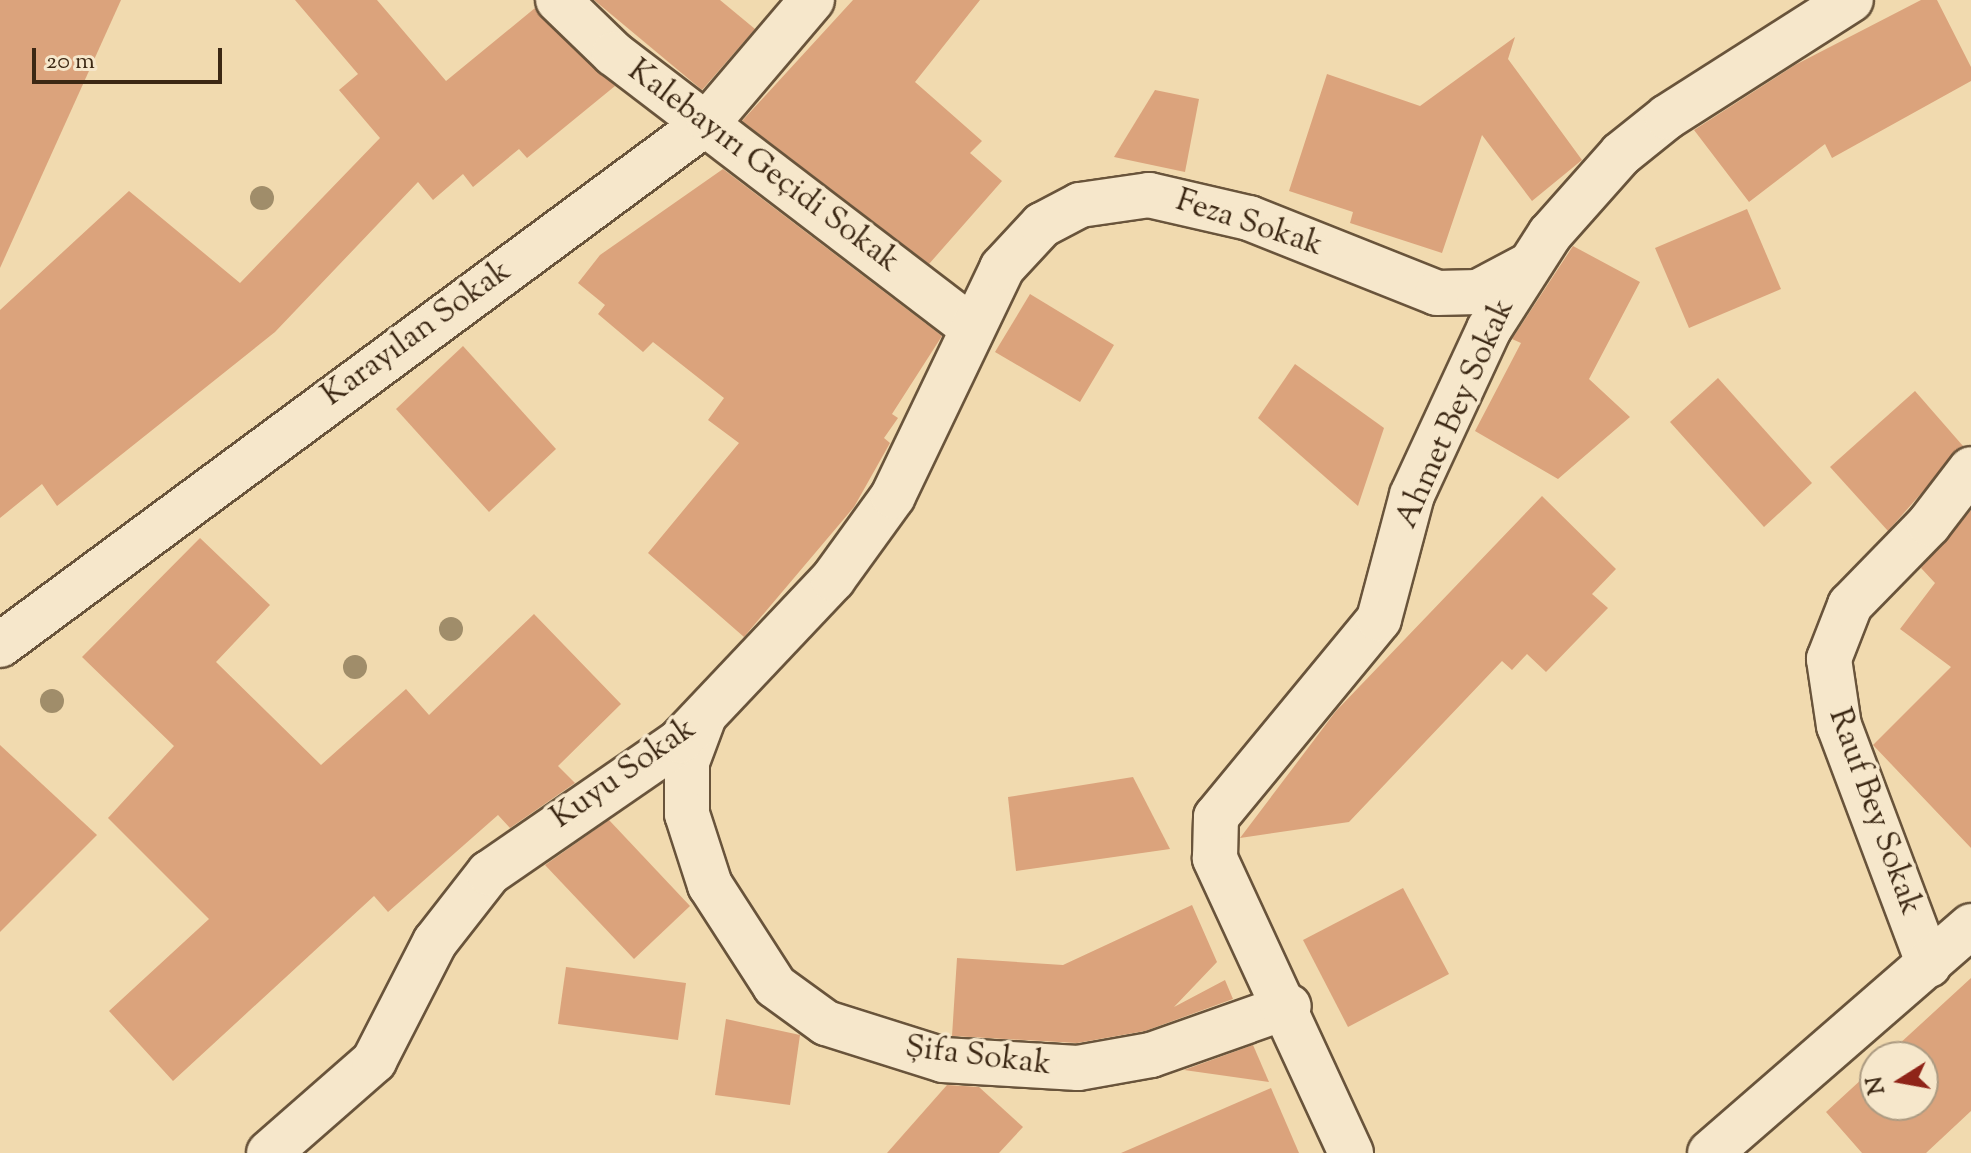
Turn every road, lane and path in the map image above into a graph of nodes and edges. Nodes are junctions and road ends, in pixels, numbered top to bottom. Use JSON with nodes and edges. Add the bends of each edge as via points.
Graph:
{"nodes":[{"id":1,"x":558,"y":0,"type":"edge"},
{"id":2,"x":812,"y":0,"type":"edge"},
{"id":3,"x":1851,"y":0,"type":"edge"},
{"id":4,"x":709,"y":121,"type":"junction"},
{"id":5,"x":1525,"y":267,"type":"junction"},
{"id":6,"x":972,"y":328,"type":"junction"},
{"id":7,"x":1971,"y":469,"type":"edge"},
{"id":8,"x":0,"y":645,"type":"edge"},
{"id":9,"x":703,"y":719,"type":"junction"},
{"id":10,"x":620,"y":782,"type":"junction"},
{"id":11,"x":687,"y":814,"type":"junction"},
{"id":12,"x":1971,"y":926,"type":"edge"},
{"id":13,"x":1929,"y":965,"type":"junction"},
{"id":14,"x":1289,"y":1006,"type":"junction"},
{"id":15,"x":269,"y":1153,"type":"edge"},
{"id":16,"x":1351,"y":1153,"type":"edge"},
{"id":17,"x":1710,"y":1153,"type":"edge"}],
"edges":[{"from":1,"to":4,"type":"street","name":"Kalebayırı Geçidi Sokak","via":[[614,54]]},
{"from":2,"to":4,"type":"street","name":"Karayılan Sokak"},
{"from":3,"to":5,"type":"street","name":"Ahmet Bey Sokak","via":[[1714,83],[1621,154]]},
{"from":4,"to":6,"type":"street","name":"Kalebayırı Geçidi Sokak"},
{"from":4,"to":8,"type":"street","name":"Karayılan Sokak"},
{"from":5,"to":6,"type":"street","name":"Feza Sokak","via":[[1478,292],[1437,293],[1210,205],[1127,196],[1080,205],[1032,233],[1011,255]]},
{"from":5,"to":14,"type":"street","name":"Ahmet Bey Sokak","via":[[1412,495],[1379,619],[1210,832],[1215,858]]},
{"from":6,"to":9,"type":"street","name":"Kuyu Sokak","via":[[893,496],[863,541]]},
{"from":7,"to":13,"type":"street","name":"Rauf Bey Sokak","via":[[1850,605],[1829,659],[1839,726]]},
{"from":9,"to":10,"type":"street","name":"Kuyu Sokak"},
{"from":9,"to":11,"type":"street","name":"Şifa Sokak","via":[[687,762]]},
{"from":10,"to":11,"type":"street","via":[[662,774],[681,789]]},
{"from":10,"to":15,"type":"street","name":"Kuyu Sokak","via":[[513,852],[467,896],[374,1061]]},
{"from":11,"to":14,"type":"street","name":"Şifa Sokak","via":[[710,885],[761,968],[799,1007],[866,1039],[943,1060],[1078,1068],[1151,1055]]},
{"from":12,"to":13,"type":"street"},
{"from":13,"to":17,"type":"street"},
{"from":14,"to":16,"type":"street","name":"Ahmet Bey Sokak"}]}
